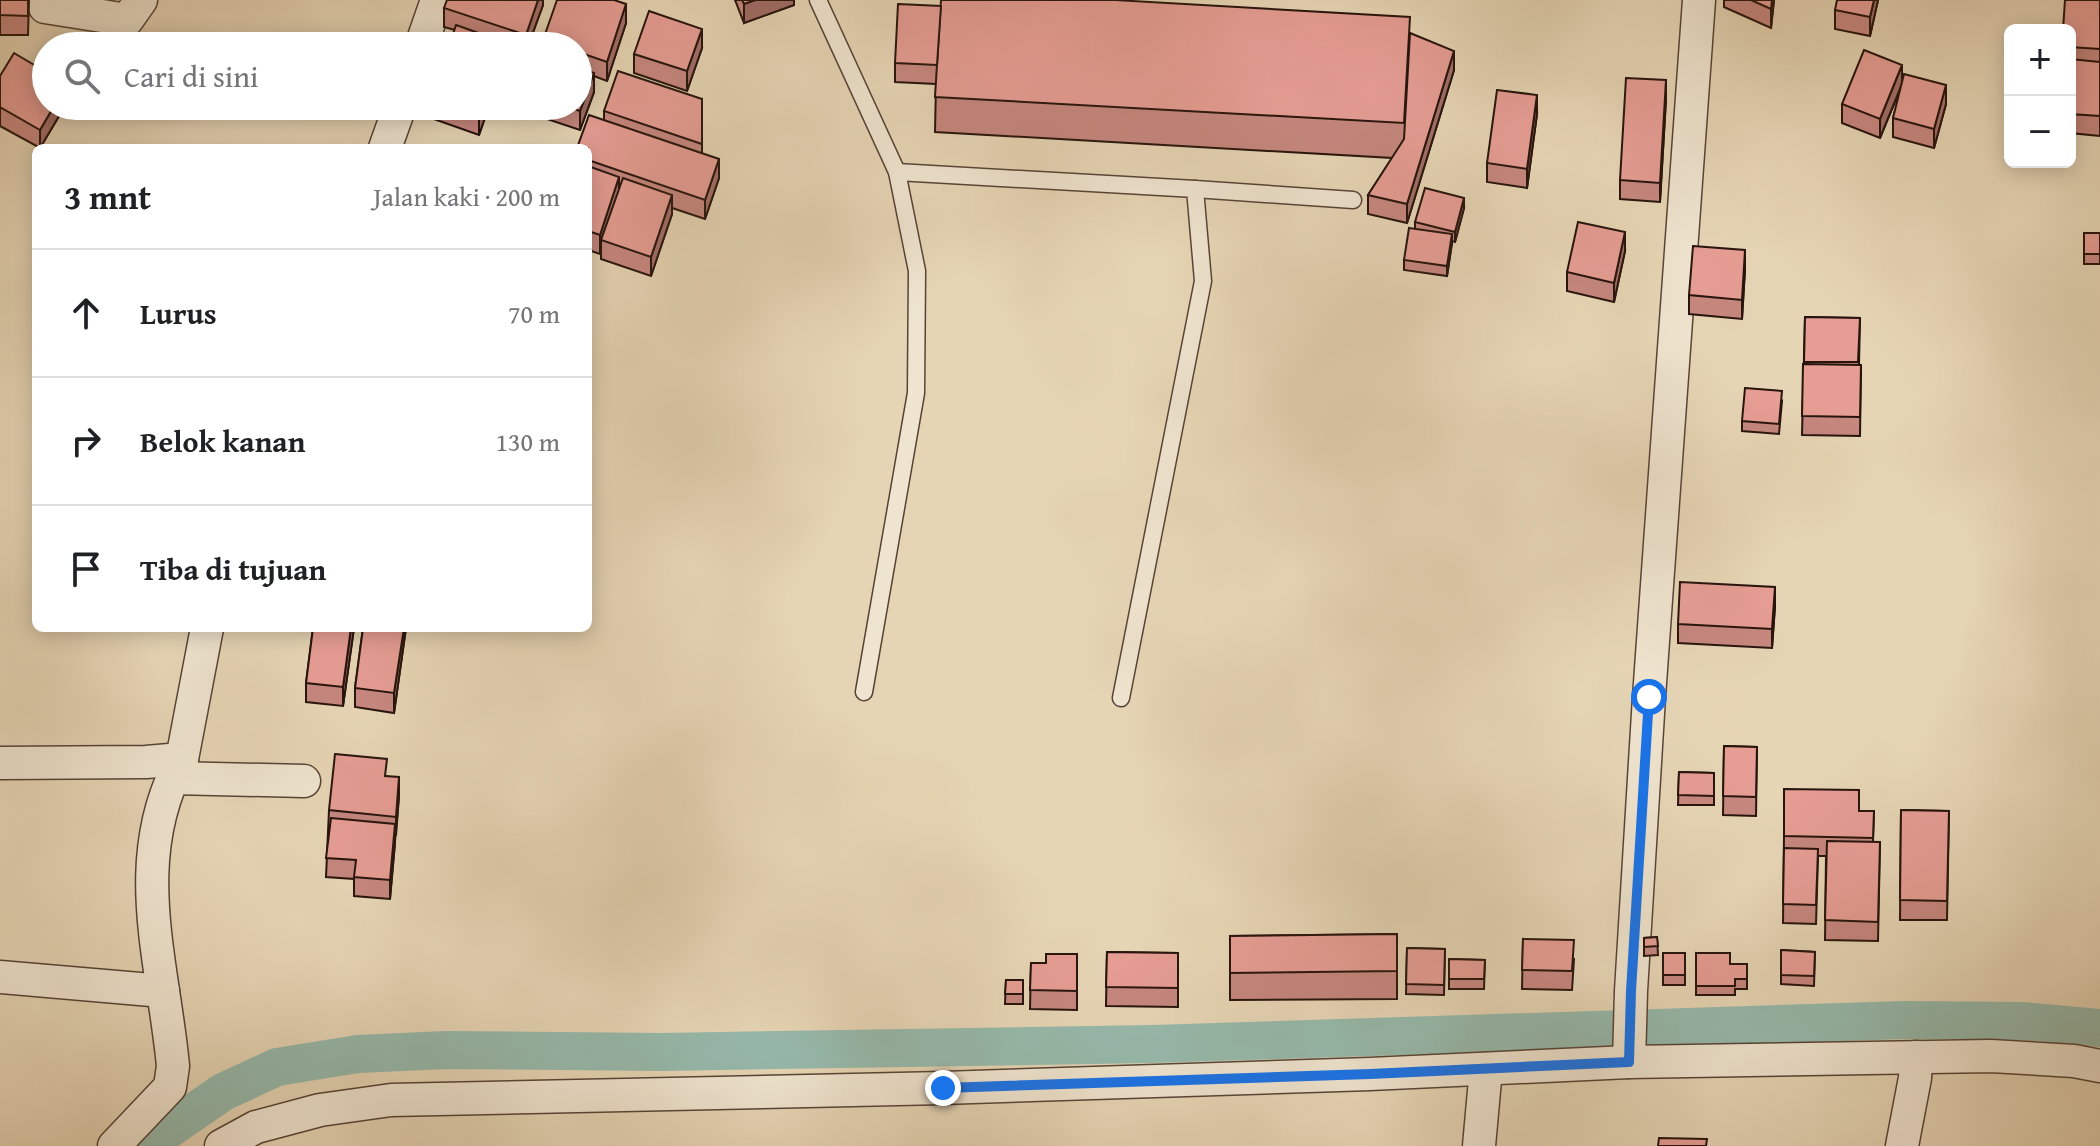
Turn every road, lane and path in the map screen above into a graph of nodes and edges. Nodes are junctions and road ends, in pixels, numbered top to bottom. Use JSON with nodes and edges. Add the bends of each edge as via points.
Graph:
{"nodes":[{"id":1,"x":45,"y":0,"type":"edge"},
{"id":2,"x":141,"y":0,"type":"edge"},
{"id":3,"x":437,"y":0,"type":"edge"},
{"id":4,"x":818,"y":0,"type":"edge"},
{"id":5,"x":1699,"y":0,"type":"edge"},
{"id":6,"x":426,"y":32,"type":"edge"},
{"id":7,"x":395,"y":120,"type":"edge"},
{"id":8,"x":386,"y":144,"type":"edge"},
{"id":9,"x":897,"y":172,"type":"junction"},
{"id":10,"x":1195,"y":189,"type":"junction"},
{"id":11,"x":1353,"y":200,"type":"dead end"},
{"id":12,"x":206,"y":632,"type":"edge"},
{"id":13,"x":864,"y":692,"type":"dead end"},
{"id":14,"x":1121,"y":698,"type":"dead end"},
{"id":15,"x":0,"y":763,"type":"edge"},
{"id":16,"x":177,"y":768,"type":"junction"},
{"id":17,"x":304,"y":781,"type":"dead end"},
{"id":18,"x":0,"y":977,"type":"edge"},
{"id":19,"x":163,"y":991,"type":"junction"},
{"id":20,"x":1629,"y":1053,"type":"junction"},
{"id":21,"x":1916,"y":1057,"type":"junction"},
{"id":22,"x":2100,"y":1066,"type":"edge"},
{"id":23,"x":1486,"y":1069,"type":"junction"},
{"id":24,"x":114,"y":1146,"type":"edge"},
{"id":25,"x":221,"y":1146,"type":"edge"},
{"id":26,"x":1479,"y":1146,"type":"edge"},
{"id":27,"x":1902,"y":1146,"type":"edge"}],
"edges":[{"from":1,"to":2,"type":"street","via":[[45,7],[127,20]]},
{"from":3,"to":6,"type":"street"},
{"from":4,"to":9,"type":"lane"},
{"from":5,"to":20,"type":"street"},
{"from":7,"to":8,"type":"street"},
{"from":9,"to":10,"type":"lane"},
{"from":9,"to":13,"type":"lane","via":[[917,271],[916,393]]},
{"from":10,"to":11,"type":"lane"},
{"from":10,"to":14,"type":"lane","via":[[1203,281]]},
{"from":12,"to":16,"type":"street"},
{"from":15,"to":16,"type":"street","via":[[146,762]]},
{"from":16,"to":17,"type":"street"},
{"from":16,"to":19,"type":"street","via":[[158,818],[151,862]]},
{"from":18,"to":19,"type":"street"},
{"from":19,"to":24,"type":"street","via":[[173,1066],[170,1087]]},
{"from":20,"to":21,"type":"street"},
{"from":20,"to":23,"type":"street"},
{"from":21,"to":22,"type":"street","via":[[1991,1056]]},
{"from":21,"to":27,"type":"street"},
{"from":23,"to":25,"type":"street","via":[[391,1100],[320,1110],[256,1127]]},
{"from":23,"to":26,"type":"street"}]}
